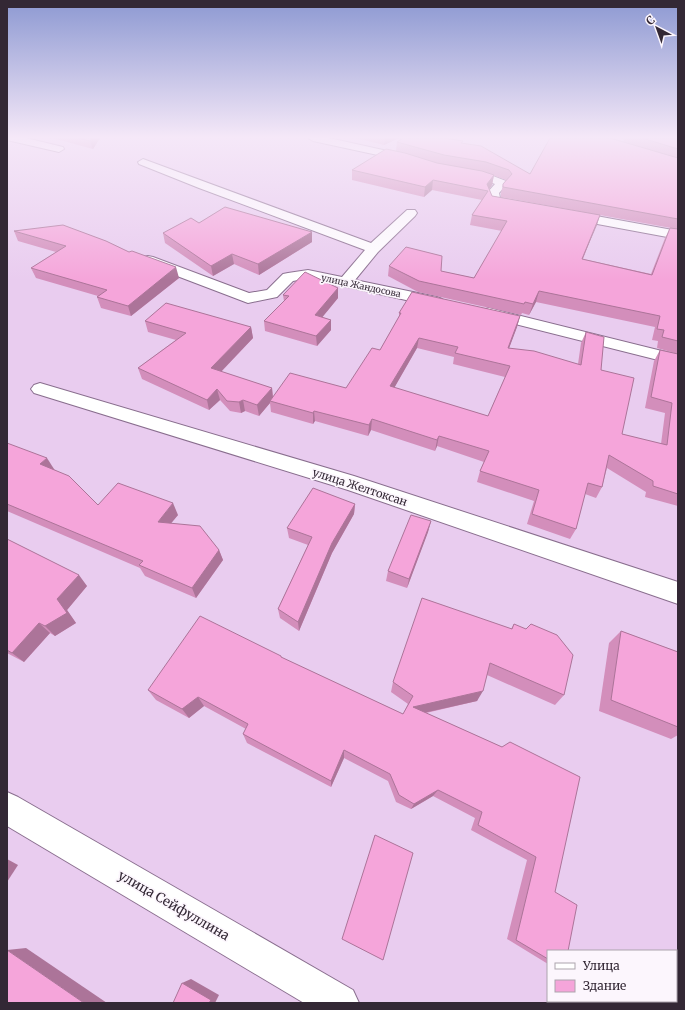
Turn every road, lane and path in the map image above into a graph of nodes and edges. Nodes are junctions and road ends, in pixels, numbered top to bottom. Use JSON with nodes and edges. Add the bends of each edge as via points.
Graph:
{"nodes":[{"id":1,"x":201,"y":185,"type":"edge"},
{"id":2,"x":500,"y":185,"type":"edge"},
{"id":3,"x":531,"y":208,"type":"edge"},
{"id":4,"x":411,"y":213,"type":"dead end"},
{"id":5,"x":555,"y":213,"type":"edge"},
{"id":6,"x":678,"y":235,"type":"edge"},
{"id":7,"x":373,"y":249,"type":"junction"},
{"id":8,"x":134,"y":255,"type":"edge"},
{"id":9,"x":345,"y":283,"type":"junction"},
{"id":10,"x":452,"y":306,"type":"edge"},
{"id":11,"x":475,"y":310,"type":"edge"},
{"id":12,"x":678,"y":360,"type":"edge"},
{"id":13,"x":40,"y":389,"type":"dead end"},
{"id":14,"x":678,"y":593,"type":"edge"},
{"id":15,"x":7,"y":808,"type":"edge"},
{"id":16,"x":340,"y":1003,"type":"edge"}],
"edges":[{"from":1,"to":7,"type":"street"},
{"from":2,"to":3,"type":"street","via":[[494,193],[494,201]]},
{"from":4,"to":7,"type":"street"},
{"from":5,"to":6,"type":"street"},
{"from":7,"to":9,"type":"street"},
{"from":8,"to":9,"type":"street","name":"улица Жандосова","via":[[248,298],[272,294],[288,277],[308,274]]},
{"from":9,"to":10,"type":"street","name":"улица Жандосова"},
{"from":11,"to":12,"type":"street"},
{"from":13,"to":14,"type":"street","name":"улица Желтоксан","via":[[354,484]]},
{"from":15,"to":16,"type":"street","name":"улица Сейфуллина"}]}
